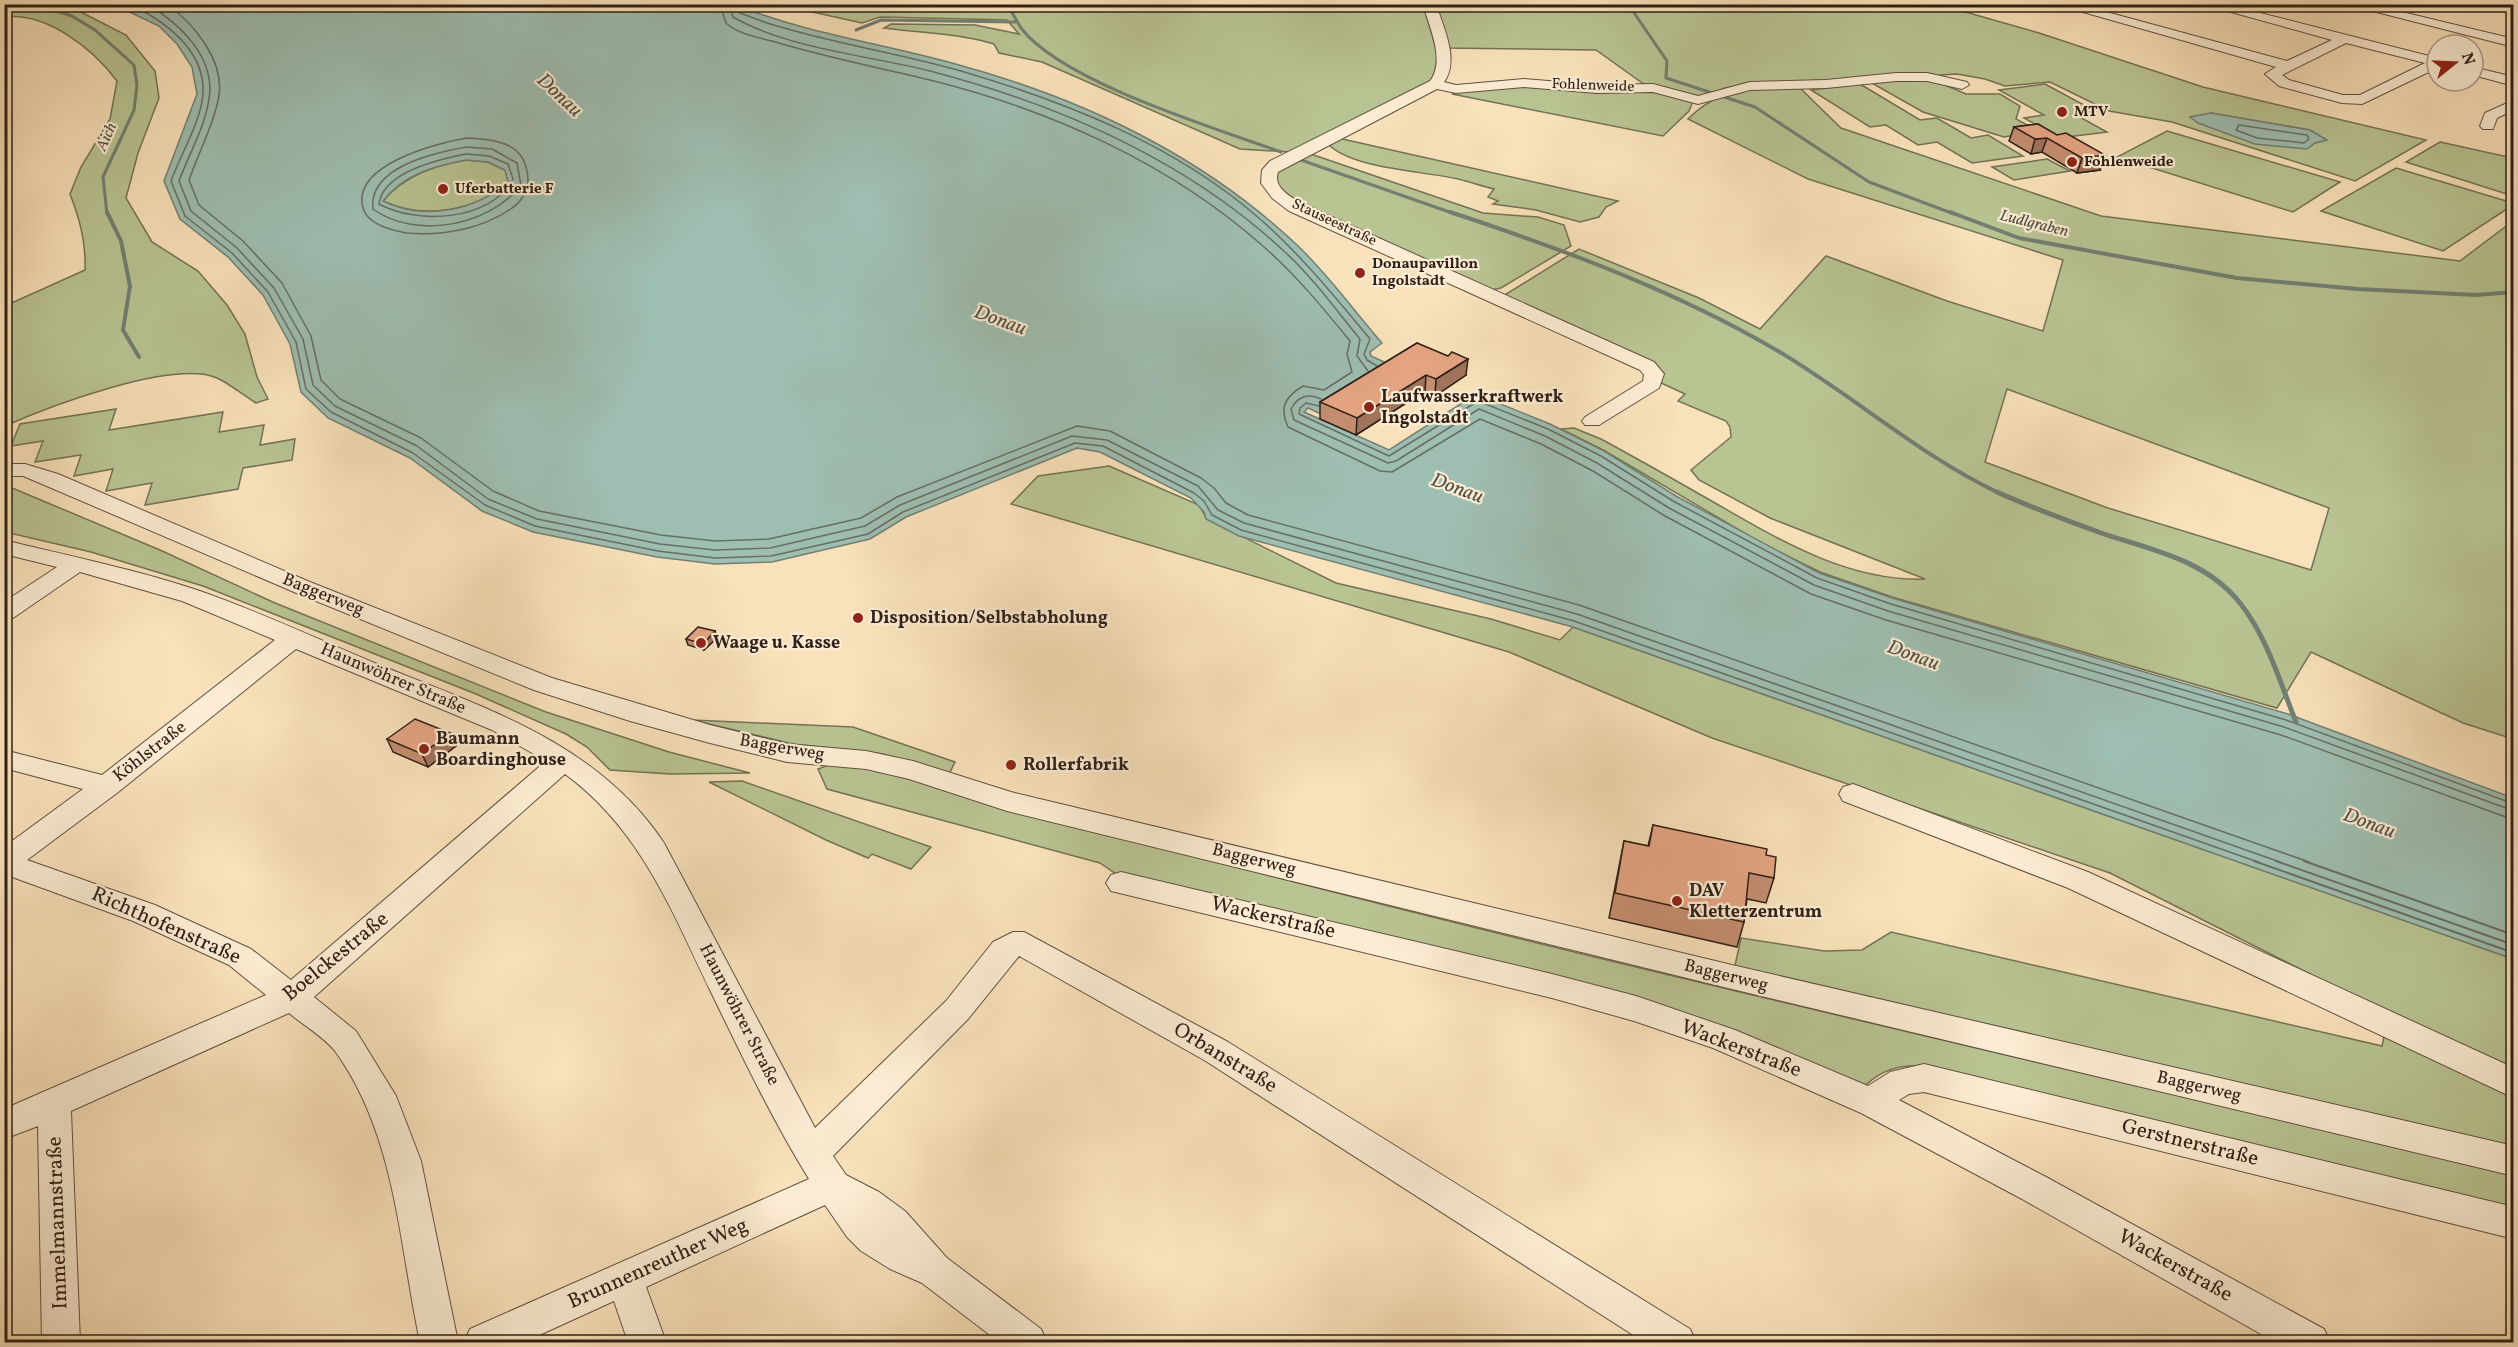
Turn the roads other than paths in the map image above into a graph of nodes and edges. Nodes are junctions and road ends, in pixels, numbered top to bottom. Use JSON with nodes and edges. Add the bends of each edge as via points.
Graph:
{"nodes":[{"id":1,"x":1429,"y":4,"type":"edge"},
{"id":2,"x":2061,"y":4,"type":"edge"},
{"id":3,"x":2208,"y":4,"type":"edge"},
{"id":4,"x":2351,"y":4,"type":"edge"},
{"id":5,"x":2344,"y":39,"type":"junction"},
{"id":6,"x":2514,"y":43,"type":"edge"},
{"id":7,"x":2425,"y":60,"type":"edge"},
{"id":8,"x":2289,"y":66,"type":"junction"},
{"id":9,"x":2425,"y":69,"type":"edge"},
{"id":10,"x":2485,"y":74,"type":"edge"},
{"id":11,"x":2514,"y":82,"type":"edge"},
{"id":12,"x":1435,"y":84,"type":"junction"},
{"id":13,"x":1962,"y":85,"type":"dead end"},
{"id":14,"x":2514,"y":104,"type":"edge"},
{"id":15,"x":2488,"y":126,"type":"dead end"},
{"id":16,"x":1592,"y":421,"type":"dead end"},
{"id":17,"x":4,"y":458,"type":"edge"},
{"id":18,"x":15,"y":470,"type":"edge"},
{"id":19,"x":4,"y":547,"type":"edge"},
{"id":20,"x":77,"y":564,"type":"junction"},
{"id":21,"x":4,"y":613,"type":"edge"},
{"id":22,"x":294,"y":638,"type":"junction"},
{"id":23,"x":4,"y":759,"type":"edge"},
{"id":24,"x":564,"y":760,"type":"junction"},
{"id":25,"x":107,"y":786,"type":"junction"},
{"id":26,"x":1853,"y":794,"type":"dead end"},
{"id":27,"x":4,"y":863,"type":"edge"},
{"id":28,"x":1120,"y":883,"type":"dead end"},
{"id":29,"x":292,"y":998,"type":"junction"},
{"id":30,"x":2514,"y":1084,"type":"edge"},
{"id":31,"x":1873,"y":1103,"type":"junction"},
{"id":32,"x":54,"y":1104,"type":"junction"},
{"id":33,"x":4,"y":1125,"type":"edge"},
{"id":34,"x":812,"y":1154,"type":"junction"},
{"id":35,"x":2514,"y":1161,"type":"edge"},
{"id":36,"x":833,"y":1185,"type":"junction"},
{"id":37,"x":2514,"y":1223,"type":"edge"},
{"id":38,"x":625,"y":1279,"type":"junction"},
{"id":39,"x":61,"y":1342,"type":"edge"},
{"id":40,"x":440,"y":1342,"type":"edge"},
{"id":41,"x":483,"y":1342,"type":"edge"},
{"id":42,"x":647,"y":1342,"type":"edge"},
{"id":43,"x":1028,"y":1342,"type":"edge"},
{"id":44,"x":1677,"y":1342,"type":"edge"},
{"id":45,"x":2311,"y":1342,"type":"edge"}],
"edges":[{"from":1,"to":12,"type":"street","via":[[1444,62],[1443,77]]},
{"from":2,"to":8,"type":"street"},
{"from":3,"to":5,"type":"street"},
{"from":4,"to":6,"type":"street"},
{"from":5,"to":7,"type":"street"},
{"from":5,"to":8,"type":"street"},
{"from":8,"to":9,"type":"street","via":[[2272,74],[2275,79],[2342,99],[2362,100]]},
{"from":10,"to":11,"type":"street"},
{"from":12,"to":13,"type":"street","name":"Fohlenweide","via":[[1456,89],[1524,83],[1597,89],[1634,87],[1668,90],[1698,100],[1756,86],[1921,76]]},
{"from":12,"to":16,"type":"street","name":"Stauseestraße","via":[[1271,167],[1269,180],[1274,193],[1295,207],[1647,366],[1654,374],[1652,384]]},
{"from":14,"to":15,"type":"street","via":[[2490,116]]},
{"from":17,"to":18,"type":"street","name":"Baggerweg"},
{"from":18,"to":35,"type":"street","name":"Baggerweg","via":[[187,536],[543,684],[639,715],[787,753],[866,760],[913,770],[1007,801]]},
{"from":19,"to":20,"type":"street","name":"Haunwöhrer Straße"},
{"from":20,"to":21,"type":"street"},
{"from":20,"to":22,"type":"street","name":"Haunwöhrer Straße","via":[[190,596]]},
{"from":22,"to":24,"type":"street","name":"Haunwöhrer Straße","via":[[501,724]]},
{"from":22,"to":25,"type":"street","name":"Köhlstraße"},
{"from":23,"to":25,"type":"street"},
{"from":24,"to":29,"type":"street","name":"Boelckestraße"},
{"from":24,"to":34,"type":"street","name":"Haunwöhrer Straße","via":[[613,798],[651,847]]},
{"from":25,"to":27,"type":"street","name":"Köhlstraße"},
{"from":26,"to":30,"type":"street","via":[[2079,880]]},
{"from":27,"to":29,"type":"street","name":"Richthofenstraße","via":[[144,913],[240,957]]},
{"from":28,"to":31,"type":"street","name":"Wackerstraße","via":[[1351,936],[1636,1009],[1724,1039]]},
{"from":29,"to":32,"type":"street","name":"Boelckestraße"},
{"from":29,"to":40,"type":"street","name":"Richthofenstraße","via":[[345,1040],[379,1096],[404,1161]]},
{"from":31,"to":37,"type":"street","name":"Gerstnerstraße","via":[[1890,1086],[1906,1079],[1924,1078]]},
{"from":31,"to":45,"type":"street","name":"Wackerstraße"},
{"from":32,"to":33,"type":"street","name":"Boelckestraße"},
{"from":32,"to":39,"type":"street","name":"Immelmannstraße"},
{"from":34,"to":36,"type":"street","name":"Haunwöhrer Straße"},
{"from":34,"to":44,"type":"street","name":"Orbanstraße","via":[[957,1010],[1004,950],[1012,944],[1024,944],[1216,1051]]},
{"from":36,"to":38,"type":"street","name":"Brunnenreuther Weg"},
{"from":36,"to":43,"type":"street","name":"Haunwöhrer Straße","via":[[850,1213],[873,1239],[901,1257],[934,1270]]},
{"from":38,"to":41,"type":"street","name":"Brunnenreuther Weg"},
{"from":38,"to":42,"type":"street"}]}
